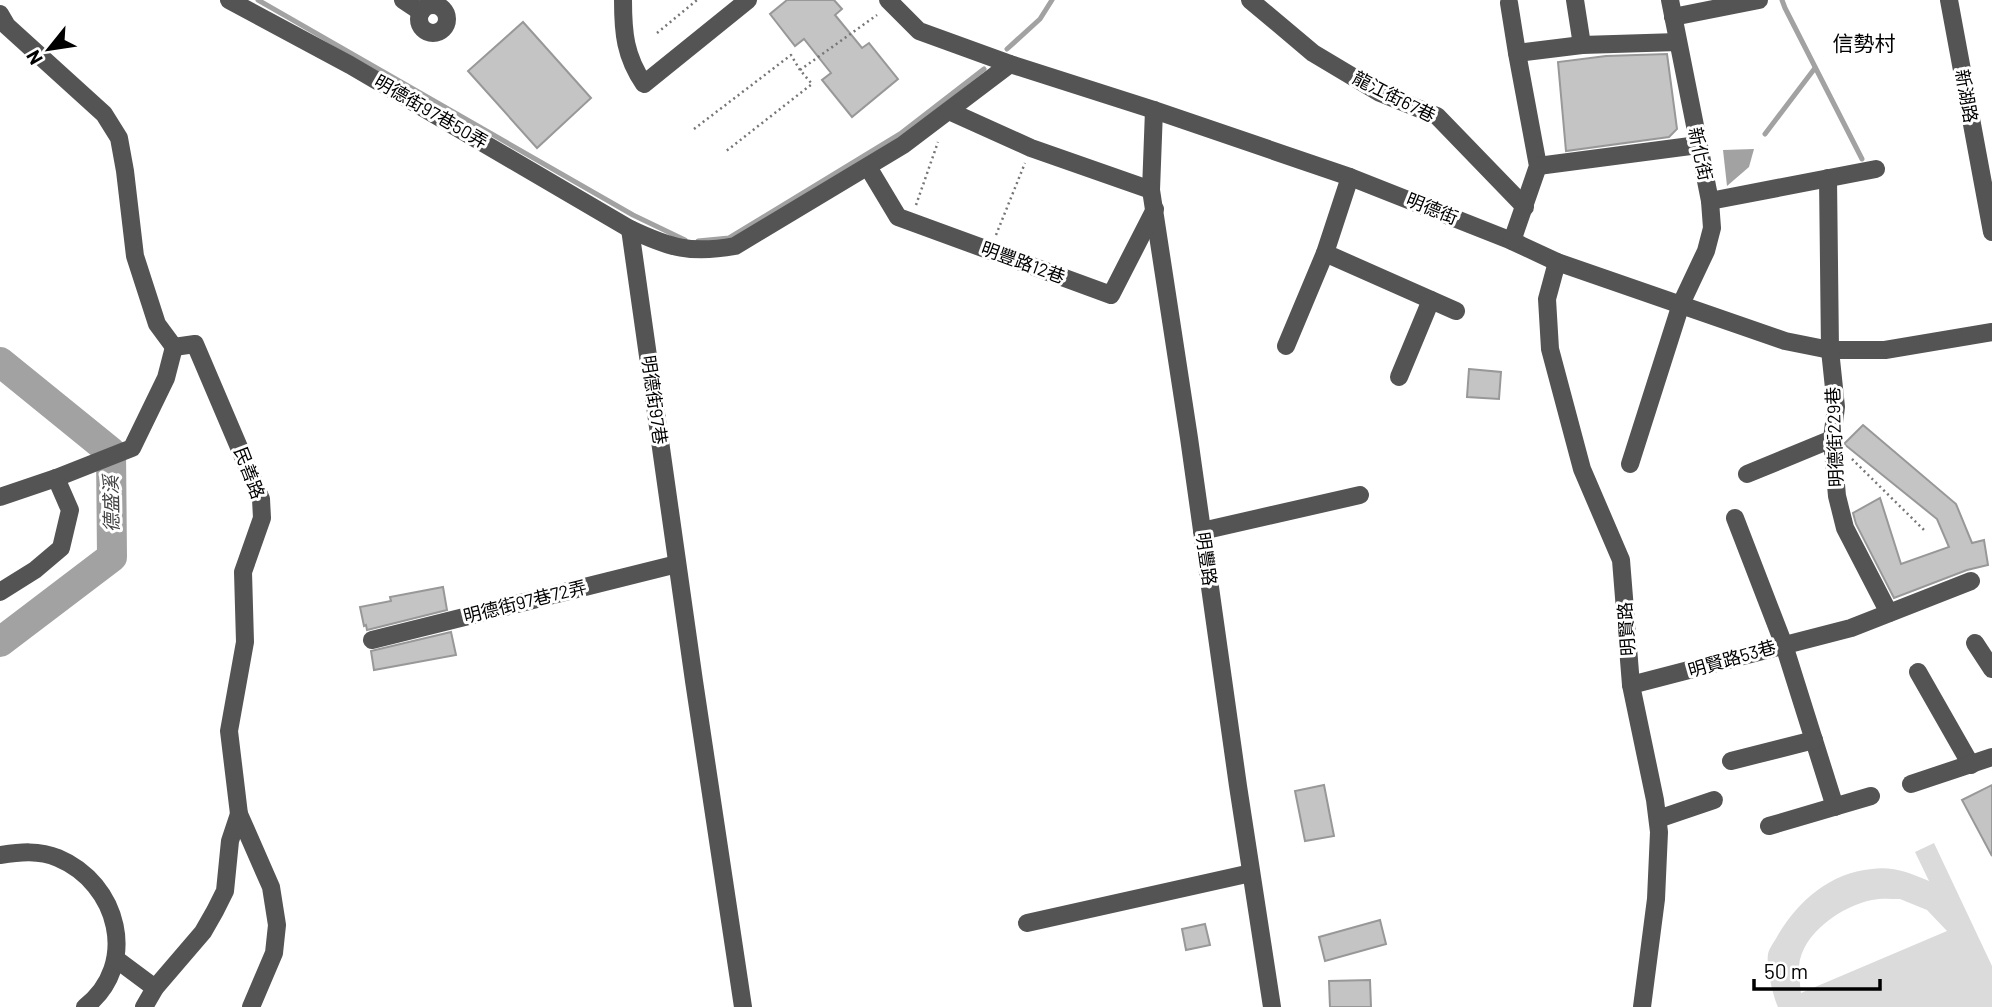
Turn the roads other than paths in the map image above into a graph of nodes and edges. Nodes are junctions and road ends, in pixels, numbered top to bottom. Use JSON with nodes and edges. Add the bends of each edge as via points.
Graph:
{"nodes":[{"id":1,"x":229,"y":0,"type":"edge"},
{"id":2,"x":403,"y":0,"type":"edge"},
{"id":3,"x":623,"y":0,"type":"edge"},
{"id":4,"x":748,"y":0,"type":"edge"},
{"id":5,"x":1250,"y":0,"type":"edge"},
{"id":6,"x":1575,"y":0,"type":"edge"},
{"id":7,"x":1759,"y":0,"type":"edge"},
{"id":8,"x":1949,"y":0,"type":"edge"},
{"id":9,"x":890,"y":2,"type":"edge"},
{"id":10,"x":1509,"y":3,"type":"dead end"},
{"id":11,"x":423,"y":7,"type":"edge"},
{"id":12,"x":1671,"y":8,"type":"edge"},
{"id":13,"x":0,"y":14,"type":"edge"},
{"id":14,"x":1678,"y":42,"type":"junction"},
{"id":15,"x":1582,"y":45,"type":"junction"},
{"id":16,"x":1517,"y":53,"type":"junction"},
{"id":17,"x":1010,"y":64,"type":"junction"},
{"id":18,"x":1154,"y":110,"type":"junction"},
{"id":19,"x":949,"y":111,"type":"junction"},
{"id":20,"x":1698,"y":145,"type":"junction"},
{"id":21,"x":1538,"y":166,"type":"junction"},
{"id":22,"x":868,"y":167,"type":"junction"},
{"id":23,"x":1876,"y":169,"type":"dead end"},
{"id":24,"x":1350,"y":177,"type":"junction"},
{"id":25,"x":1828,"y":178,"type":"junction"},
{"id":26,"x":1152,"y":190,"type":"junction"},
{"id":27,"x":1710,"y":201,"type":"junction"},
{"id":28,"x":1525,"y":207,"type":"junction"},
{"id":29,"x":1155,"y":209,"type":"junction"},
{"id":30,"x":630,"y":229,"type":"junction"},
{"id":31,"x":1992,"y":232,"type":"edge"},
{"id":32,"x":1512,"y":241,"type":"junction"},
{"id":33,"x":1325,"y":253,"type":"junction"},
{"id":34,"x":1557,"y":262,"type":"junction"},
{"id":35,"x":1432,"y":300,"type":"junction"},
{"id":36,"x":1681,"y":304,"type":"junction"},
{"id":37,"x":1456,"y":311,"type":"dead end"},
{"id":38,"x":1992,"y":332,"type":"edge"},
{"id":39,"x":1286,"y":346,"type":"dead end"},
{"id":40,"x":174,"y":347,"type":"junction"},
{"id":41,"x":1830,"y":350,"type":"junction"},
{"id":42,"x":1399,"y":377,"type":"dead end"},
{"id":43,"x":1832,"y":439,"type":"junction"},
{"id":44,"x":1630,"y":464,"type":"dead end"},
{"id":45,"x":1747,"y":474,"type":"dead end"},
{"id":46,"x":56,"y":478,"type":"junction"},
{"id":47,"x":1360,"y":495,"type":"dead end"},
{"id":48,"x":0,"y":497,"type":"edge"},
{"id":49,"x":1735,"y":518,"type":"dead end"},
{"id":50,"x":1202,"y":531,"type":"junction"},
{"id":51,"x":677,"y":564,"type":"junction"},
{"id":52,"x":1971,"y":581,"type":"dead end"},
{"id":53,"x":0,"y":592,"type":"edge"},
{"id":54,"x":1889,"y":613,"type":"junction"},
{"id":55,"x":372,"y":640,"type":"dead end"},
{"id":56,"x":1975,"y":643,"type":"dead end"},
{"id":57,"x":1784,"y":645,"type":"junction"},
{"id":58,"x":1992,"y":669,"type":"edge"},
{"id":59,"x":1918,"y":672,"type":"dead end"},
{"id":60,"x":1631,"y":685,"type":"junction"},
{"id":61,"x":1814,"y":740,"type":"junction"},
{"id":62,"x":1992,"y":757,"type":"edge"},
{"id":63,"x":1731,"y":761,"type":"dead end"},
{"id":64,"x":1971,"y":765,"type":"junction"},
{"id":65,"x":1911,"y":784,"type":"dead end"},
{"id":66,"x":1871,"y":796,"type":"dead end"},
{"id":67,"x":1714,"y":800,"type":"dead end"},
{"id":68,"x":1835,"y":807,"type":"junction"},
{"id":69,"x":239,"y":814,"type":"junction"},
{"id":70,"x":1658,"y":819,"type":"junction"},
{"id":71,"x":1769,"y":826,"type":"dead end"},
{"id":72,"x":0,"y":855,"type":"edge"},
{"id":73,"x":1251,"y":873,"type":"junction"},
{"id":74,"x":1027,"y":923,"type":"dead end"},
{"id":75,"x":116,"y":959,"type":"junction"},
{"id":76,"x":155,"y":988,"type":"junction"},
{"id":77,"x":85,"y":1007,"type":"edge"},
{"id":78,"x":144,"y":1007,"type":"edge"},
{"id":79,"x":251,"y":1007,"type":"edge"},
{"id":80,"x":743,"y":1007,"type":"edge"},
{"id":81,"x":1272,"y":1007,"type":"edge"},
{"id":82,"x":1642,"y":1007,"type":"edge"}],
"edges":[{"from":1,"to":30,"type":"street","name":"明德街97巷50弄","via":[[350,65]]},
{"from":2,"to":11,"type":"street"},
{"from":3,"to":4,"type":"street","via":[[623,31],[633,68],[644,83]]},
{"from":5,"to":28,"type":"street","name":"龍江街67巷","via":[[1313,53],[1380,93],[1437,116]]},
{"from":6,"to":15,"type":"street"},
{"from":7,"to":12,"type":"street"},
{"from":8,"to":31,"type":"street","name":"新湖路"},
{"from":9,"to":17,"type":"street","name":"明德街","via":[[919,31]]},
{"from":10,"to":16,"type":"street"},
{"from":12,"to":14,"type":"street","name":"新化街"},
{"from":13,"to":40,"type":"street","via":[[7,26],[104,114],[119,138],[135,256],[158,324]]},
{"from":14,"to":15,"type":"street"},
{"from":14,"to":20,"type":"street","name":"新化街"},
{"from":15,"to":16,"type":"street"},
{"from":16,"to":21,"type":"street"},
{"from":17,"to":18,"type":"street","name":"明德街"},
{"from":17,"to":19,"type":"street"},
{"from":18,"to":24,"type":"street","name":"明德街"},
{"from":18,"to":26,"type":"street","name":"明豐路"},
{"from":19,"to":22,"type":"street"},
{"from":19,"to":26,"type":"street","via":[[1031,148]]},
{"from":20,"to":21,"type":"street"},
{"from":20,"to":27,"type":"street","name":"新化街"},
{"from":21,"to":28,"type":"street"},
{"from":22,"to":29,"type":"street","name":"明豐路12巷","via":[[898,217],[1111,295]]},
{"from":22,"to":30,"type":"street","via":[[735,246],[687,250]]},
{"from":23,"to":25,"type":"street"},
{"from":24,"to":32,"type":"street","name":"明德街"},
{"from":24,"to":33,"type":"street"},
{"from":25,"to":27,"type":"street"},
{"from":25,"to":41,"type":"street","name":"明德街229巷"},
{"from":26,"to":29,"type":"street","name":"明豐路"},
{"from":27,"to":36,"type":"street","name":"新化街","via":[[1712,228],[1706,251]]},
{"from":28,"to":32,"type":"street"},
{"from":29,"to":50,"type":"street","name":"明豐路"},
{"from":30,"to":51,"type":"street","name":"明德街97巷"},
{"from":32,"to":34,"type":"street","name":"明德街"},
{"from":33,"to":35,"type":"street"},
{"from":33,"to":39,"type":"street"},
{"from":34,"to":36,"type":"street","name":"明德街"},
{"from":34,"to":60,"type":"street","name":"明賢路","via":[[1548,299],[1550,349],[1582,469],[1622,561]]},
{"from":35,"to":37,"type":"street"},
{"from":35,"to":42,"type":"street"},
{"from":36,"to":41,"type":"street","name":"明德街","via":[[1785,341]]},
{"from":36,"to":44,"type":"street","name":"新化街"},
{"from":38,"to":41,"type":"street","name":"明德街","via":[[1885,350]]},
{"from":40,"to":46,"type":"street","via":[[166,378],[132,448]]},
{"from":40,"to":69,"type":"street","name":"民善路","via":[[195,344],[261,499],[262,518],[243,572],[245,642],[229,731]]},
{"from":41,"to":43,"type":"street","name":"明德街229巷","via":[[1836,407]]},
{"from":43,"to":45,"type":"street"},
{"from":43,"to":54,"type":"street","name":"明德街229巷","via":[[1845,528]]},
{"from":46,"to":48,"type":"street"},
{"from":46,"to":53,"type":"street","via":[[70,510],[61,548]]},
{"from":47,"to":50,"type":"street"},
{"from":49,"to":57,"type":"street","name":"明賢路53巷"},
{"from":50,"to":73,"type":"street","name":"明豐路"},
{"from":51,"to":55,"type":"street","name":"明德街97巷72弄"},
{"from":51,"to":80,"type":"street","name":"明德街97巷"},
{"from":52,"to":54,"type":"street"},
{"from":54,"to":57,"type":"street"},
{"from":56,"to":58,"type":"street"},
{"from":57,"to":60,"type":"street","name":"明賢路53巷"},
{"from":57,"to":61,"type":"street"},
{"from":59,"to":64,"type":"street"},
{"from":60,"to":70,"type":"street","name":"明賢路"},
{"from":61,"to":63,"type":"street"},
{"from":61,"to":68,"type":"street"},
{"from":62,"to":64,"type":"street"},
{"from":64,"to":65,"type":"street"},
{"from":66,"to":68,"type":"street"},
{"from":67,"to":70,"type":"street"},
{"from":68,"to":71,"type":"street"},
{"from":69,"to":76,"type":"street","via":[[230,841],[225,891],[215,912]]},
{"from":69,"to":79,"type":"street","name":"民善路","via":[[271,887],[277,925],[274,953]]},
{"from":70,"to":82,"type":"street","name":"明賢路","via":[[1656,899]]},
{"from":72,"to":75,"type":"street","via":[[30,851],[58,858],[83,874],[108,902],[117,930]]},
{"from":73,"to":74,"type":"street"},
{"from":73,"to":81,"type":"street","name":"明豐路"},
{"from":75,"to":76,"type":"street"},
{"from":75,"to":77,"type":"street","via":[[106,984]]},
{"from":76,"to":78,"type":"street"}]}
